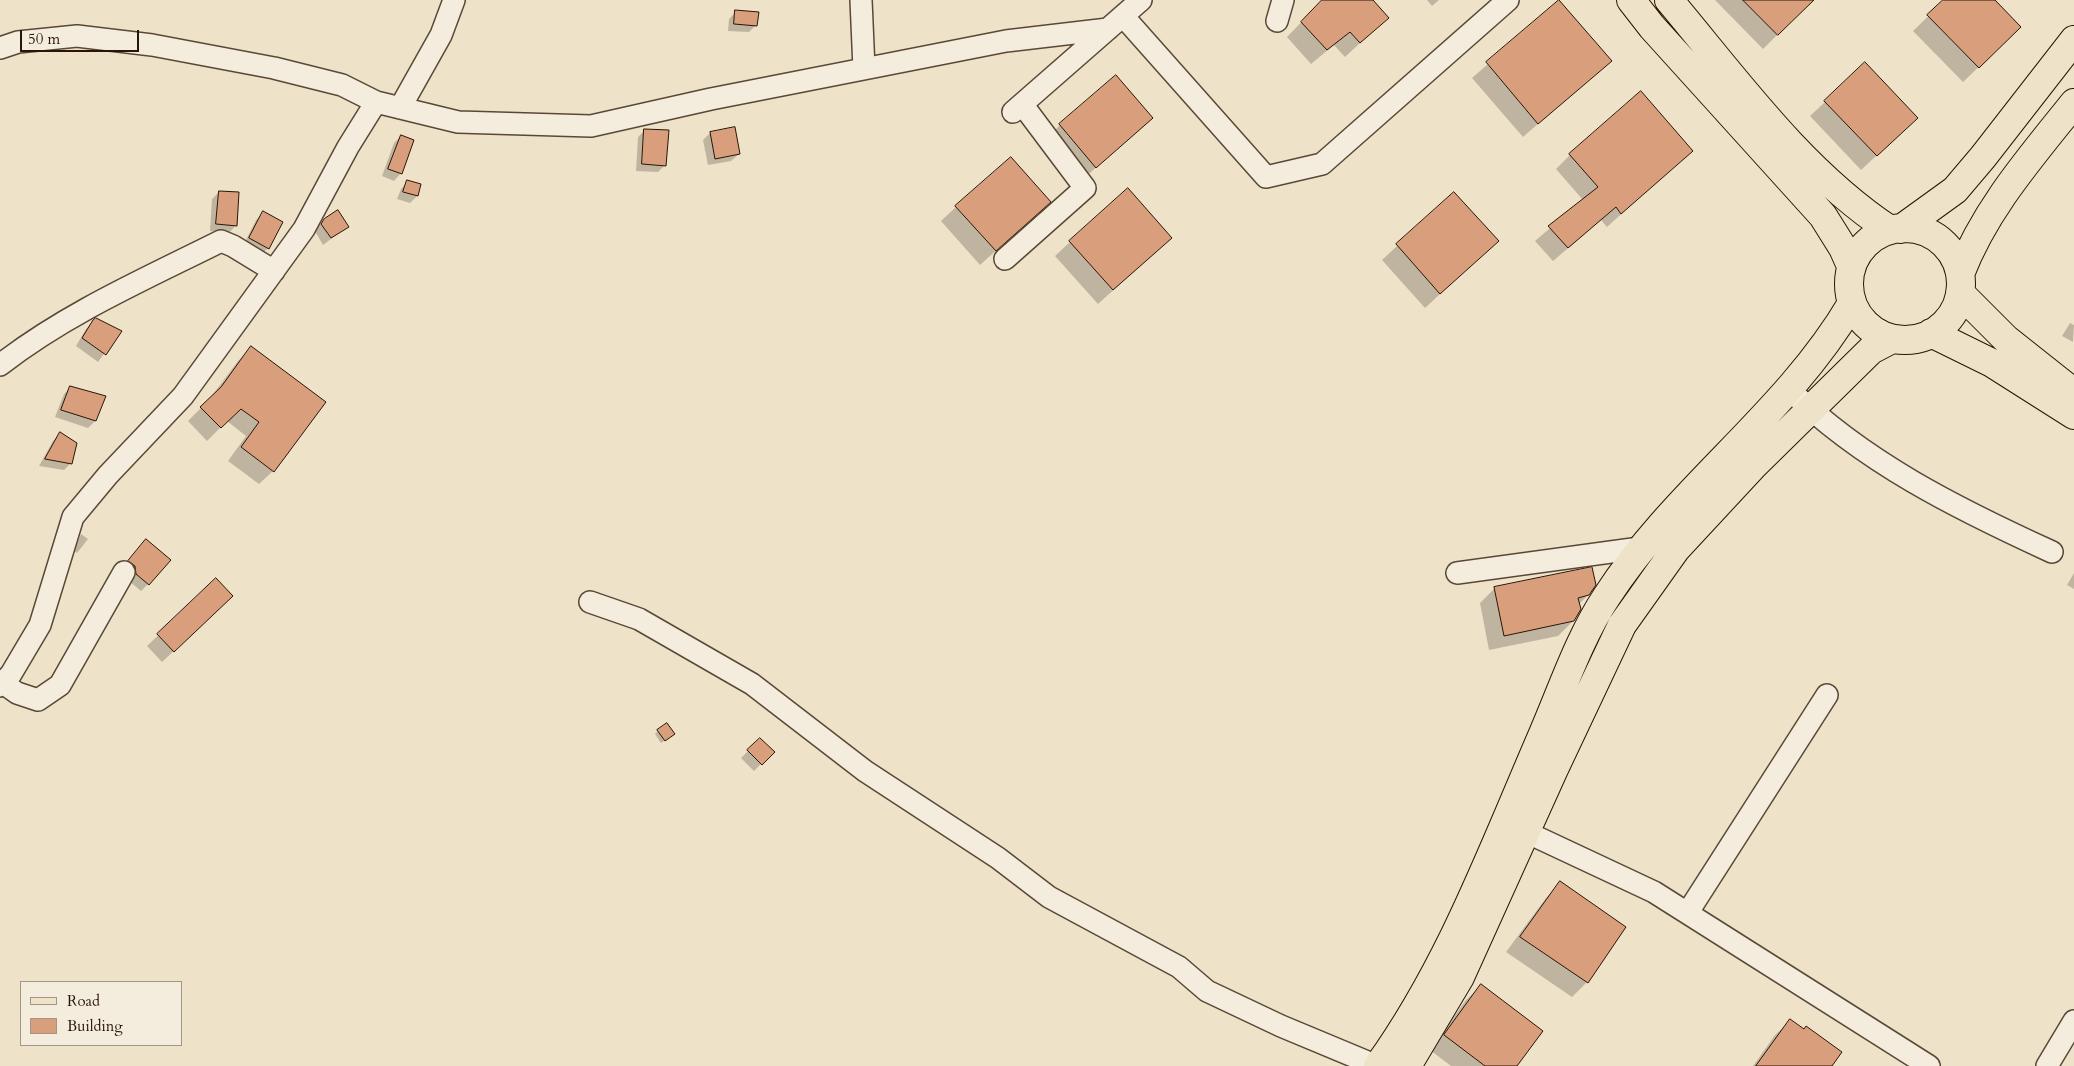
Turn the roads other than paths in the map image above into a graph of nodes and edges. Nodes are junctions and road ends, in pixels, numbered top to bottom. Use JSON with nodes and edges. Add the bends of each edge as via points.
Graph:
{"nodes":[{"id":1,"x":454,"y":0,"type":"edge"},
{"id":2,"x":861,"y":0,"type":"edge"},
{"id":3,"x":1141,"y":0,"type":"edge"},
{"id":4,"x":1283,"y":0,"type":"edge"},
{"id":5,"x":1508,"y":0,"type":"edge"},
{"id":6,"x":1631,"y":0,"type":"edge"},
{"id":7,"x":1669,"y":0,"type":"edge"},
{"id":8,"x":1277,"y":21,"type":"dead end"},
{"id":9,"x":1115,"y":23,"type":"junction"},
{"id":10,"x":2074,"y":40,"type":"edge"},
{"id":11,"x":0,"y":48,"type":"edge"},
{"id":12,"x":864,"y":69,"type":"junction"},
{"id":13,"x":376,"y":102,"type":"junction"},
{"id":14,"x":2074,"y":103,"type":"edge"},
{"id":15,"x":400,"y":108,"type":"junction"},
{"id":16,"x":1896,"y":229,"type":"junction"},
{"id":17,"x":1006,"y":259,"type":"dead end"},
{"id":18,"x":1851,"y":266,"type":"junction"},
{"id":19,"x":274,"y":270,"type":"junction"},
{"id":20,"x":1960,"y":284,"type":"junction"},
{"id":21,"x":1852,"y":303,"type":"junction"},
{"id":22,"x":1931,"y":333,"type":"junction"},
{"id":23,"x":1892,"y":339,"type":"junction"},
{"id":24,"x":0,"y":365,"type":"edge"},
{"id":25,"x":1789,"y":389,"type":"junction"},
{"id":26,"x":2074,"y":393,"type":"edge"},
{"id":27,"x":1810,"y":410,"type":"junction"},
{"id":28,"x":2074,"y":415,"type":"edge"},
{"id":29,"x":1640,"y":548,"type":"junction"},
{"id":30,"x":2052,"y":552,"type":"dead end"},
{"id":31,"x":124,"y":572,"type":"dead end"},
{"id":32,"x":1457,"y":573,"type":"dead end"},
{"id":33,"x":590,"y":602,"type":"dead end"},
{"id":34,"x":2,"y":685,"type":"edge"},
{"id":35,"x":1827,"y":695,"type":"dead end"},
{"id":36,"x":1526,"y":832,"type":"junction"},
{"id":37,"x":1688,"y":912,"type":"junction"},
{"id":38,"x":2074,"y":1021,"type":"edge"},
{"id":39,"x":1378,"y":1066,"type":"edge"},
{"id":40,"x":1407,"y":1066,"type":"edge"},
{"id":41,"x":1929,"y":1066,"type":"edge"},
{"id":42,"x":2048,"y":1066,"type":"edge"}],
"edges":[{"from":1,"to":15,"type":"street","via":[[441,35]]},
{"from":2,"to":12,"type":"street"},
{"from":3,"to":9,"type":"street"},
{"from":4,"to":8,"type":"street"},
{"from":5,"to":9,"type":"street","via":[[1322,164],[1266,177]]},
{"from":6,"to":18,"type":"main road","via":[[1823,216]]},
{"from":7,"to":16,"type":"main road","via":[[1788,142],[1840,193]]},
{"from":9,"to":12,"type":"street"},
{"from":9,"to":17,"type":"street","via":[[1017,108],[1085,188]]},
{"from":10,"to":16,"type":"main road","via":[[1955,190]]},
{"from":11,"to":13,"type":"street","via":[[18,42],[77,36],[152,45],[274,68],[342,85]]},
{"from":12,"to":15,"type":"street","via":[[711,98],[590,126],[458,122]]},
{"from":13,"to":15,"type":"street"},
{"from":13,"to":19,"type":"street","via":[[304,229]]},
{"from":14,"to":20,"type":"main road","via":[[2003,192],[1979,231]]},
{"from":16,"to":18,"type":"main road","via":[[1874,237],[1860,250]]},
{"from":16,"to":20,"type":"main road","via":[[1909,228],[1943,242],[1954,257]]},
{"from":18,"to":21,"type":"main road","via":[[1849,285]]},
{"from":19,"to":24,"type":"street","via":[[221,241],[83,310],[34,339]]},
{"from":19,"to":34,"type":"street","via":[[183,396],[73,516],[40,624]]},
{"from":20,"to":22,"type":"main road","via":[[1954,310],[1943,325]]},
{"from":20,"to":26,"type":"main road","via":[[2006,339]]},
{"from":21,"to":23,"type":"main road","via":[[1861,319],[1875,332]]},
{"from":21,"to":25,"type":"main road","via":[[1817,358]]},
{"from":22,"to":23,"type":"main road","via":[[1910,340]]},
{"from":22,"to":28,"type":"main road","via":[[1992,363]]},
{"from":23,"to":27,"type":"main road","via":[[1871,350]]},
{"from":25,"to":27,"type":"street"},
{"from":25,"to":29,"type":"main road"},
{"from":27,"to":30,"type":"street","via":[[1922,489]]},
{"from":27,"to":36,"type":"main road","via":[[1676,549],[1622,625]]},
{"from":29,"to":32,"type":"street"},
{"from":29,"to":39,"type":"main road","via":[[1606,597],[1575,658],[1459,930],[1407,1026]]},
{"from":31,"to":34,"type":"street","via":[[60,685],[38,700]]},
{"from":33,"to":39,"type":"street","via":[[639,619],[752,684],[865,771],[998,858],[1049,897],[1179,967],[1208,991],[1281,1026]]},
{"from":35,"to":37,"type":"street"},
{"from":36,"to":37,"type":"street","via":[[1654,892]]},
{"from":36,"to":40,"type":"main road","via":[[1460,977]]},
{"from":37,"to":41,"type":"street"},
{"from":38,"to":42,"type":"street"}]}
